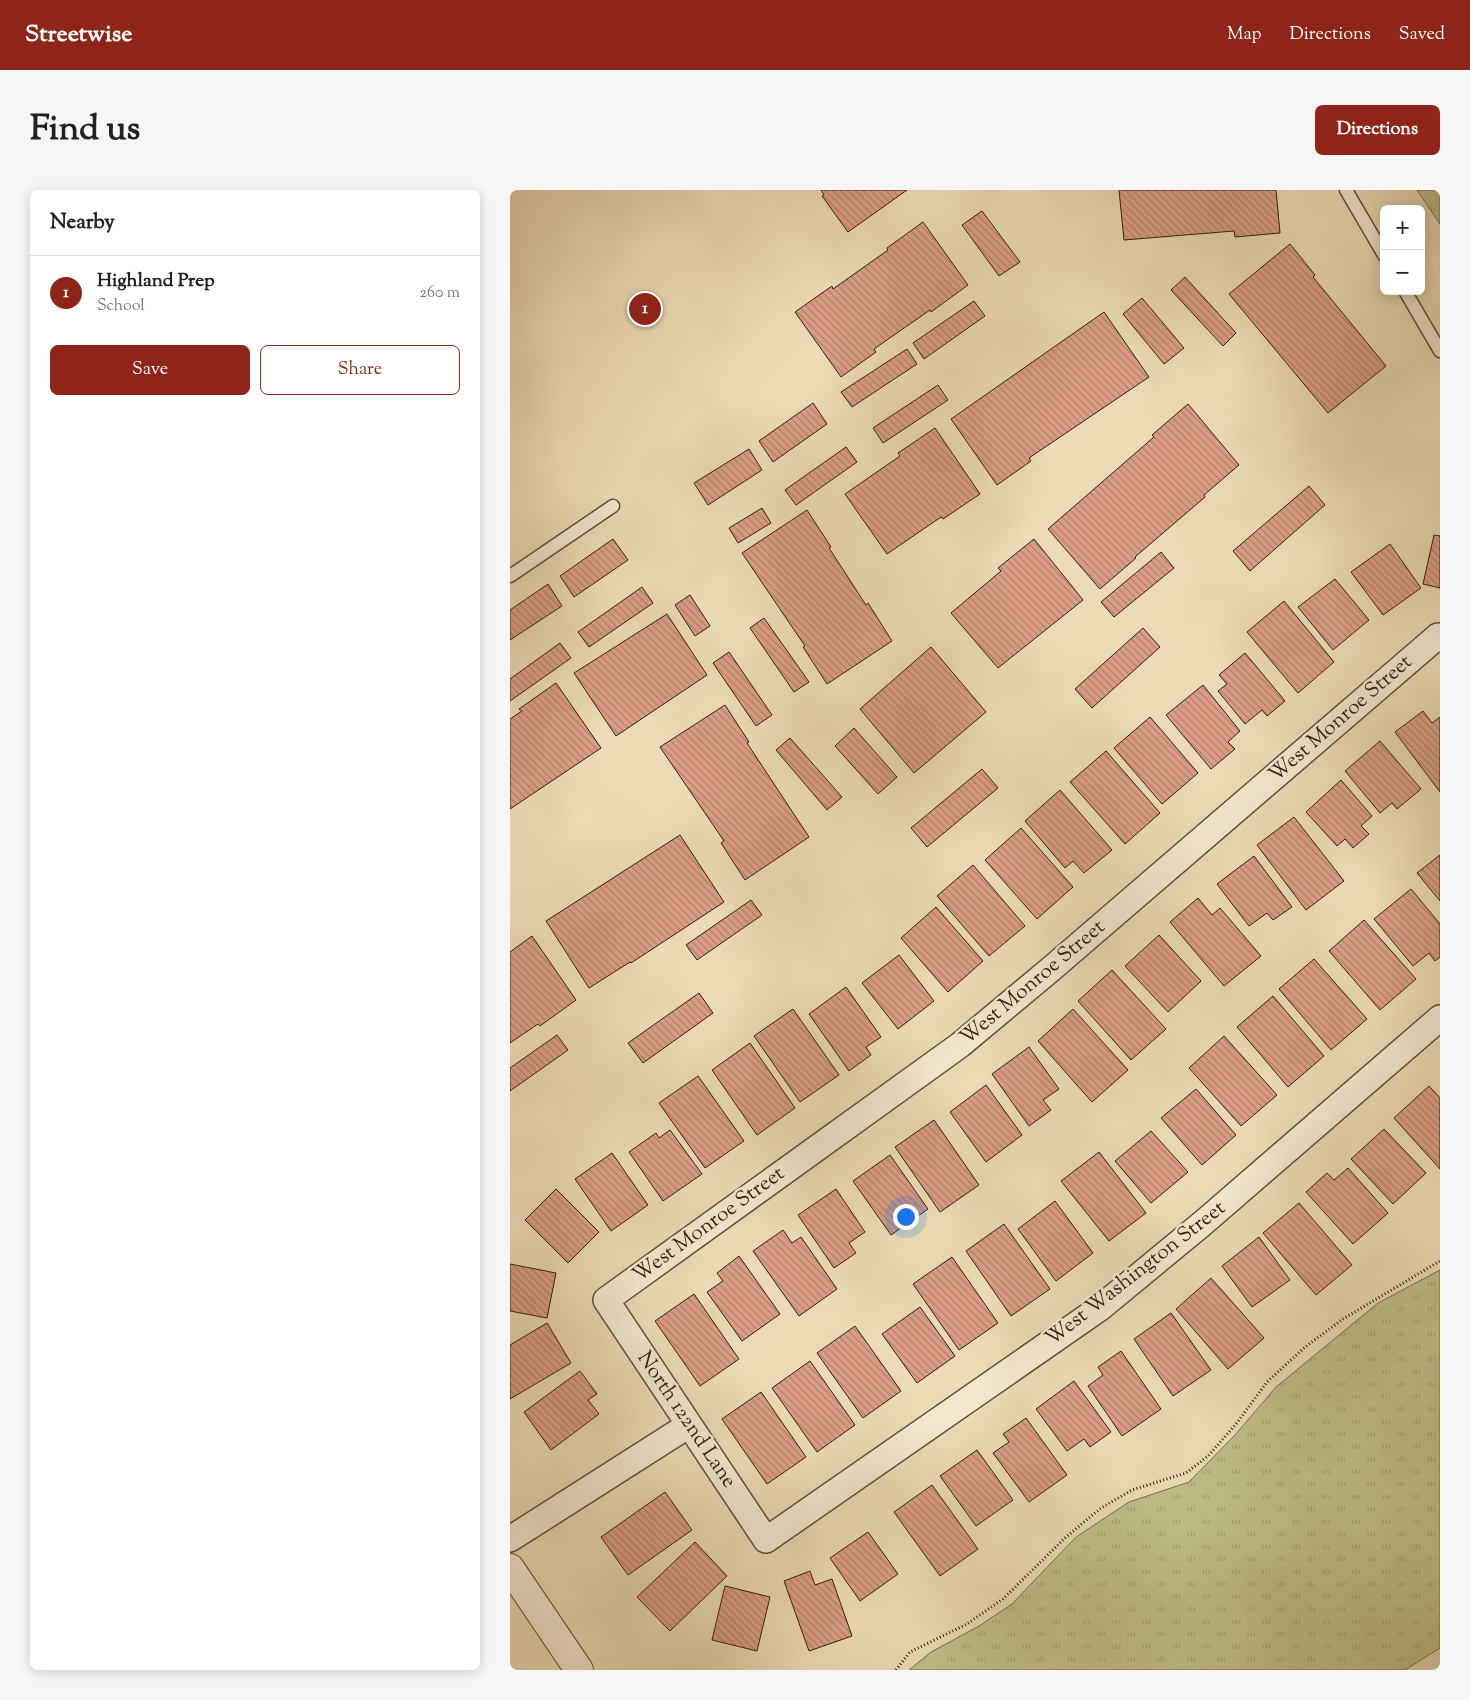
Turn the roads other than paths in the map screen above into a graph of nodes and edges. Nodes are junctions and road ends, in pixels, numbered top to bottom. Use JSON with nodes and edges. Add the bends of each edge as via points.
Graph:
{"nodes":[{"id":1,"x":1346,"y":190,"type":"edge"},
{"id":2,"x":1381,"y":250,"type":"edge"},
{"id":3,"x":1407,"y":295,"type":"edge"},
{"id":4,"x":1440,"y":351,"type":"edge"},
{"id":5,"x":613,"y":506,"type":"dead end"},
{"id":6,"x":510,"y":576,"type":"edge"},
{"id":7,"x":1439,"y":638,"type":"edge"},
{"id":8,"x":1440,"y":1018,"type":"edge"},
{"id":9,"x":606,"y":1300,"type":"joint"},
{"id":10,"x":689,"y":1425,"type":"junction"},
{"id":11,"x":510,"y":1539,"type":"edge"},
{"id":12,"x":766,"y":1540,"type":"joint"},
{"id":13,"x":510,"y":1568,"type":"edge"},
{"id":14,"x":579,"y":1670,"type":"edge"}],
"edges":[{"from":1,"to":2,"type":"lane"},
{"from":3,"to":4,"type":"lane"},
{"from":5,"to":6,"type":"lane"},
{"from":7,"to":9,"type":"street","name":"West Monroe Street","via":[[960,1045]]},
{"from":8,"to":12,"type":"street","name":"West Washington Street","via":[[1100,1308]]},
{"from":9,"to":10,"type":"street","name":"North 122nd Lane"},
{"from":10,"to":11,"type":"street"},
{"from":10,"to":12,"type":"street","name":"North 122nd Lane"},
{"from":13,"to":14,"type":"street"}]}
